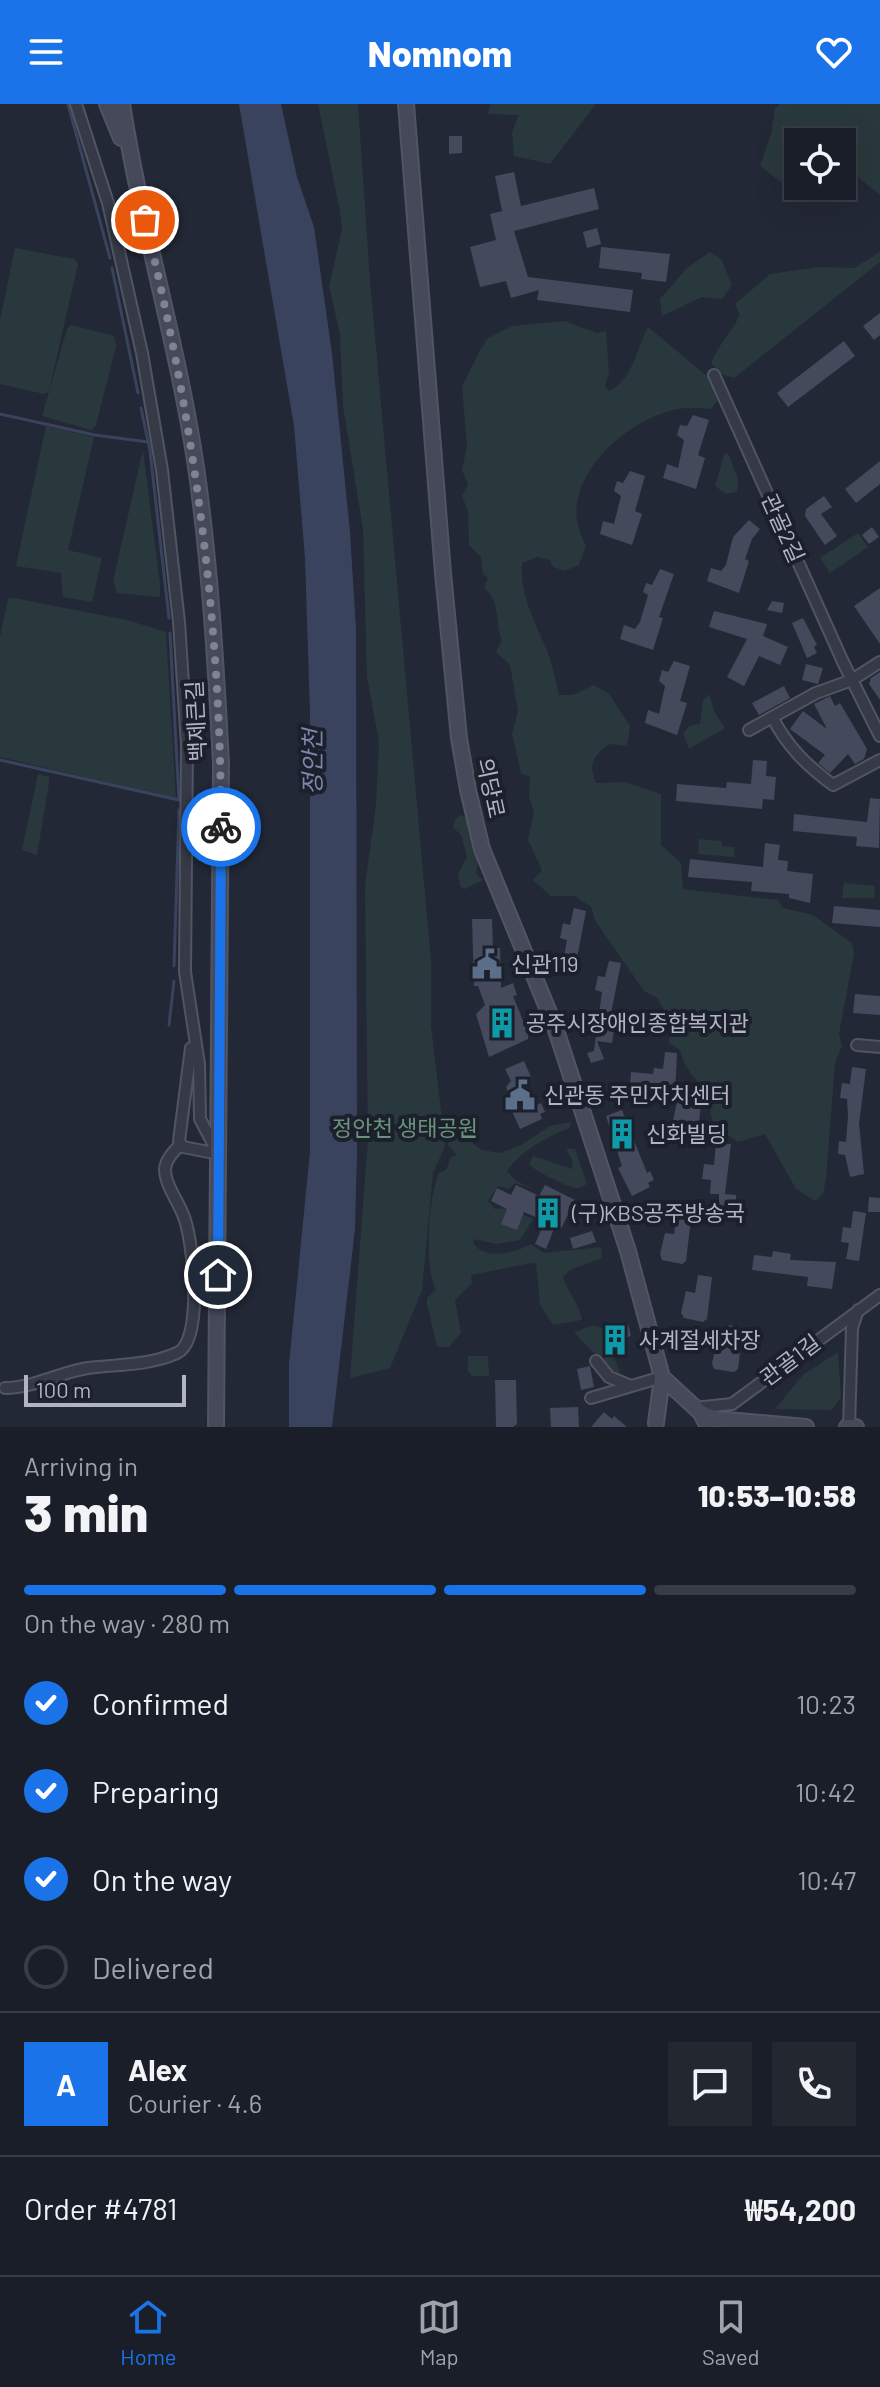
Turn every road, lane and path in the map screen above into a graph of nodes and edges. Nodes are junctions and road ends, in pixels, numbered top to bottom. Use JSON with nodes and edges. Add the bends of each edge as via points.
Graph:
{"nodes":[{"id":1,"x":76,"y":104,"type":"edge"},
{"id":2,"x":107,"y":104,"type":"edge"},
{"id":3,"x":122,"y":104,"type":"edge"},
{"id":4,"x":406,"y":104,"type":"edge"},
{"id":5,"x":131,"y":164,"type":"junction"},
{"id":6,"x":714,"y":375,"type":"dead end"},
{"id":7,"x":880,"y":662,"type":"edge"},
{"id":8,"x":852,"y":680,"type":"junction"},
{"id":9,"x":772,"y":717,"type":"junction"},
{"id":10,"x":749,"y":730,"type":"dead end"},
{"id":11,"x":880,"y":736,"type":"edge"},
{"id":12,"x":880,"y":760,"type":"edge"},
{"id":13,"x":192,"y":1029,"type":"junction"},
{"id":14,"x":857,"y":1045,"type":"dead end"},
{"id":15,"x":880,"y":1047,"type":"edge"},
{"id":16,"x":181,"y":1144,"type":"junction"},
{"id":17,"x":219,"y":1154,"type":"junction"},
{"id":18,"x":880,"y":1295,"type":"edge"},
{"id":19,"x":860,"y":1307,"type":"junction"},
{"id":20,"x":596,"y":1361,"type":"dead end"},
{"id":21,"x":662,"y":1377,"type":"junction"},
{"id":22,"x":631,"y":1386,"type":"junction"},
{"id":23,"x":5,"y":1388,"type":"dead end"},
{"id":24,"x":591,"y":1398,"type":"dead end"},
{"id":25,"x":700,"y":1416,"type":"edge"},
{"id":26,"x":655,"y":1425,"type":"edge"},
{"id":27,"x":216,"y":1427,"type":"edge"},
{"id":28,"x":806,"y":1427,"type":"edge"},
{"id":29,"x":848,"y":1427,"type":"edge"},
{"id":30,"x":856,"y":1427,"type":"edge"}],
"edges":[{"from":1,"to":13,"type":"street","via":[[108,203],[162,470],[187,745],[185,972]]},
{"from":2,"to":5,"type":"main road","name":"백제큰길"},
{"from":3,"to":5,"type":"main road","name":"백제큰길"},
{"from":4,"to":21,"type":"main road","name":"의당로","via":[[443,573],[468,790],[482,849],[590,1127]]},
{"from":5,"to":17,"type":"main road","name":"백제큰길","via":[[165,303],[196,467],[208,580],[221,764]]},
{"from":6,"to":8,"type":"street","name":"관골2길"},
{"from":7,"to":8,"type":"street"},
{"from":8,"to":9,"type":"street"},
{"from":8,"to":11,"type":"street","name":"관골2길"},
{"from":9,"to":10,"type":"street"},
{"from":9,"to":12,"type":"street","via":[[803,762],[833,785]]},
{"from":13,"to":16,"type":"street"},
{"from":13,"to":17,"type":"street","via":[[200,1119]]},
{"from":14,"to":15,"type":"street"},
{"from":16,"to":17,"type":"street"},
{"from":16,"to":23,"type":"street","via":[[165,1164],[192,1250],[194,1302],[188,1343],[178,1353],[148,1364],[87,1368]]},
{"from":17,"to":27,"type":"main road","name":"백제큰길"},
{"from":18,"to":19,"type":"street","name":"관골1길"},
{"from":19,"to":25,"type":"street","name":"관골1길","via":[[732,1404]]},
{"from":19,"to":29,"type":"street","via":[[852,1328]]},
{"from":20,"to":22,"type":"street","via":[[609,1377]]},
{"from":21,"to":22,"type":"street"},
{"from":21,"to":25,"type":"main road"},
{"from":21,"to":26,"type":"main road"},
{"from":22,"to":24,"type":"street"},
{"from":25,"to":26,"type":"main road","via":[[675,1406]]},
{"from":25,"to":28,"type":"main road"},
{"from":29,"to":30,"type":"main road"}]}
